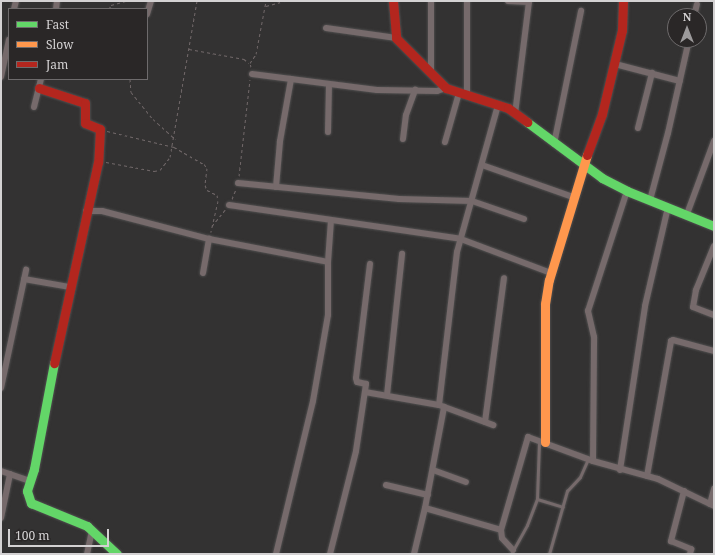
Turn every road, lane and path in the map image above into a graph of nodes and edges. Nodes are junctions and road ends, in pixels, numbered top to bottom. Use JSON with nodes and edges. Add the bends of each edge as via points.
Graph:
{"nodes":[{"id":1,"x":126,"y":1,"type":"edge"},
{"id":2,"x":151,"y":1,"type":"edge"},
{"id":3,"x":197,"y":1,"type":"edge"},
{"id":4,"x":266,"y":1,"type":"edge"},
{"id":5,"x":285,"y":1,"type":"edge"},
{"id":6,"x":393,"y":1,"type":"edge"},
{"id":7,"x":431,"y":1,"type":"edge"},
{"id":8,"x":468,"y":1,"type":"edge"},
{"id":9,"x":508,"y":1,"type":"edge"},
{"id":10,"x":623,"y":1,"type":"edge"},
{"id":11,"x":529,"y":2,"type":"edge"},
{"id":12,"x":697,"y":4,"type":"dead end"},
{"id":13,"x":265,"y":6,"type":"junction"},
{"id":14,"x":109,"y":8,"type":"edge"},
{"id":15,"x":696,"y":8,"type":"edge"},
{"id":16,"x":148,"y":11,"type":"edge"},
{"id":17,"x":581,"y":11,"type":"dead end"},
{"id":18,"x":326,"y":28,"type":"dead end"},
{"id":19,"x":396,"y":38,"type":"junction"},
{"id":20,"x":8,"y":45,"type":"edge"},
{"id":21,"x":687,"y":48,"type":"edge"},
{"id":22,"x":188,"y":49,"type":"junction"},
{"id":23,"x":250,"y":63,"type":"junction"},
{"id":24,"x":615,"y":64,"type":"junction"},
{"id":25,"x":652,"y":73,"type":"junction"},
{"id":26,"x":252,"y":74,"type":"junction"},
{"id":27,"x":431,"y":75,"type":"junction"},
{"id":28,"x":1,"y":77,"type":"edge"},
{"id":29,"x":130,"y":80,"type":"edge"},
{"id":30,"x":291,"y":80,"type":"junction"},
{"id":31,"x":680,"y":81,"type":"junction"},
{"id":32,"x":40,"y":84,"type":"edge"},
{"id":33,"x":330,"y":84,"type":"junction"},
{"id":34,"x":446,"y":88,"type":"junction"},
{"id":35,"x":415,"y":90,"type":"junction"},
{"id":36,"x":463,"y":94,"type":"junction"},
{"id":37,"x":498,"y":105,"type":"junction"},
{"id":38,"x":34,"y":107,"type":"dead end"},
{"id":39,"x":515,"y":114,"type":"junction"},
{"id":40,"x":638,"y":128,"type":"dead end"},
{"id":41,"x":100,"y":129,"type":"junction"},
{"id":42,"x":328,"y":132,"type":"dead end"},
{"id":43,"x":175,"y":139,"type":"junction"},
{"id":44,"x":403,"y":139,"type":"dead end"},
{"id":45,"x":714,"y":141,"type":"edge"},
{"id":46,"x":445,"y":142,"type":"dead end"},
{"id":47,"x":554,"y":144,"type":"junction"},
{"id":48,"x":174,"y":147,"type":"junction"},
{"id":49,"x":98,"y":162,"type":"junction"},
{"id":50,"x":482,"y":165,"type":"junction"},
{"id":51,"x":583,"y":165,"type":"junction"},
{"id":52,"x":238,"y":183,"type":"junction"},
{"id":53,"x":276,"y":187,"type":"junction"},
{"id":54,"x":627,"y":191,"type":"junction"},
{"id":55,"x":573,"y":197,"type":"junction"},
{"id":56,"x":650,"y":200,"type":"junction"},
{"id":57,"x":472,"y":201,"type":"junction"},
{"id":58,"x":229,"y":205,"type":"junction"},
{"id":59,"x":668,"y":207,"type":"junction"},
{"id":60,"x":86,"y":211,"type":"junction"},
{"id":61,"x":687,"y":214,"type":"junction"},
{"id":62,"x":524,"y":219,"type":"dead end"},
{"id":63,"x":331,"y":220,"type":"junction"},
{"id":64,"x":212,"y":226,"type":"junction"},
{"id":65,"x":714,"y":226,"type":"edge"},
{"id":66,"x":209,"y":239,"type":"junction"},
{"id":67,"x":461,"y":240,"type":"junction"},
{"id":68,"x":714,"y":246,"type":"edge"},
{"id":69,"x":402,"y":254,"type":"dead end"},
{"id":70,"x":328,"y":262,"type":"junction"},
{"id":71,"x":370,"y":264,"type":"dead end"},
{"id":72,"x":26,"y":270,"type":"dead end"},
{"id":73,"x":203,"y":273,"type":"dead end"},
{"id":74,"x":551,"y":273,"type":"junction"},
{"id":75,"x":504,"y":278,"type":"dead end"},
{"id":76,"x":24,"y":279,"type":"junction"},
{"id":77,"x":70,"y":287,"type":"junction"},
{"id":78,"x":714,"y":315,"type":"edge"},
{"id":79,"x":714,"y":351,"type":"edge"},
{"id":80,"x":1,"y":388,"type":"edge"},
{"id":81,"x":365,"y":392,"type":"junction"},
{"id":82,"x":387,"y":395,"type":"junction"},
{"id":83,"x":442,"y":406,"type":"junction"},
{"id":84,"x":485,"y":422,"type":"junction"},
{"id":85,"x":493,"y":426,"type":"dead end"},
{"id":86,"x":542,"y":441,"type":"junction"},
{"id":87,"x":590,"y":460,"type":"junction"},
{"id":88,"x":433,"y":470,"type":"junction"},
{"id":89,"x":620,"y":470,"type":"junction"},
{"id":90,"x":1,"y":471,"type":"edge"},
{"id":91,"x":10,"y":474,"type":"junction"},
{"id":92,"x":647,"y":476,"type":"junction"},
{"id":93,"x":30,"y":481,"type":"junction"},
{"id":94,"x":466,"y":482,"type":"dead end"},
{"id":95,"x":386,"y":485,"type":"dead end"},
{"id":96,"x":714,"y":489,"type":"edge"},
{"id":97,"x":684,"y":491,"type":"junction"},
{"id":98,"x":428,"y":495,"type":"junction"},
{"id":99,"x":537,"y":499,"type":"junction"},
{"id":100,"x":712,"y":505,"type":"edge"},
{"id":101,"x":563,"y":507,"type":"junction"},
{"id":102,"x":426,"y":508,"type":"junction"},
{"id":103,"x":1,"y":518,"type":"edge"},
{"id":104,"x":92,"y":530,"type":"junction"},
{"id":105,"x":501,"y":530,"type":"junction"},
{"id":106,"x":512,"y":552,"type":"edge"},
{"id":107,"x":87,"y":554,"type":"edge"},
{"id":108,"x":118,"y":554,"type":"edge"},
{"id":109,"x":276,"y":554,"type":"edge"},
{"id":110,"x":330,"y":554,"type":"edge"},
{"id":111,"x":414,"y":554,"type":"edge"},
{"id":112,"x":549,"y":554,"type":"edge"},
{"id":113,"x":690,"y":554,"type":"edge"}],
"edges":[{"from":1,"to":14,"type":"path","via":[[110,5]]},
{"from":2,"to":16,"type":"street"},
{"from":3,"to":22,"type":"path"},
{"from":4,"to":13,"type":"path"},
{"from":5,"to":13,"type":"path"},
{"from":6,"to":19,"type":"street"},
{"from":7,"to":27,"type":"street"},
{"from":8,"to":36,"type":"street"},
{"from":9,"to":11,"type":"street"},
{"from":10,"to":24,"type":"street","via":[[622,30]]},
{"from":11,"to":39,"type":"street"},
{"from":12,"to":15,"type":"street"},
{"from":13,"to":23,"type":"path","via":[[256,54]]},
{"from":17,"to":47,"type":"street"},
{"from":18,"to":19,"type":"street"},
{"from":19,"to":27,"type":"street"},
{"from":20,"to":28,"type":"street"},
{"from":21,"to":31,"type":"street"},
{"from":22,"to":23,"type":"path","via":[[244,59]]},
{"from":22,"to":43,"type":"path"},
{"from":23,"to":26,"type":"path"},
{"from":24,"to":25,"type":"street"},
{"from":24,"to":51,"type":"street","via":[[602,114]]},
{"from":25,"to":31,"type":"street"},
{"from":25,"to":40,"type":"street"},
{"from":26,"to":30,"type":"street"},
{"from":26,"to":52,"type":"path"},
{"from":27,"to":34,"type":"street"},
{"from":29,"to":43,"type":"path","via":[[131,92],[153,119]]},
{"from":30,"to":33,"type":"street"},
{"from":30,"to":53,"type":"street","via":[[280,141]]},
{"from":31,"to":56,"type":"street"},
{"from":32,"to":38,"type":"street"},
{"from":32,"to":41,"type":"street","via":[[85,103],[85,123]]},
{"from":33,"to":35,"type":"street","via":[[377,90]]},
{"from":33,"to":42,"type":"street"},
{"from":34,"to":35,"type":"street","via":[[437,91]]},
{"from":34,"to":36,"type":"street"},
{"from":35,"to":44,"type":"street","via":[[406,115]]},
{"from":36,"to":37,"type":"street"},
{"from":36,"to":46,"type":"street"},
{"from":37,"to":39,"type":"street"},
{"from":37,"to":50,"type":"street"},
{"from":39,"to":47,"type":"street"},
{"from":41,"to":48,"type":"path"},
{"from":41,"to":49,"type":"street"},
{"from":43,"to":48,"type":"path"},
{"from":45,"to":61,"type":"street"},
{"from":47,"to":51,"type":"street"},
{"from":48,"to":49,"type":"path","via":[[170,158],[160,170],[154,171],[118,162]]},
{"from":48,"to":64,"type":"path","via":[[207,168],[205,185],[207,190],[217,194],[218,201]]},
{"from":49,"to":60,"type":"street"},
{"from":50,"to":55,"type":"street"},
{"from":50,"to":57,"type":"street"},
{"from":51,"to":54,"type":"street"},
{"from":51,"to":55,"type":"street"},
{"from":52,"to":53,"type":"street"},
{"from":52,"to":58,"type":"path"},
{"from":53,"to":57,"type":"street","via":[[399,199]]},
{"from":54,"to":56,"type":"street"},
{"from":54,"to":87,"type":"street","via":[[588,311],[594,337]]},
{"from":55,"to":74,"type":"street"},
{"from":56,"to":59,"type":"street"},
{"from":57,"to":62,"type":"street"},
{"from":57,"to":67,"type":"street"},
{"from":58,"to":63,"type":"street"},
{"from":58,"to":64,"type":"path"},
{"from":59,"to":61,"type":"street"},
{"from":59,"to":89,"type":"street","via":[[645,306]]},
{"from":60,"to":66,"type":"street","via":[[102,211]]},
{"from":60,"to":77,"type":"street"},
{"from":61,"to":65,"type":"street"},
{"from":63,"to":67,"type":"street"},
{"from":63,"to":70,"type":"street"},
{"from":64,"to":66,"type":"path"},
{"from":66,"to":70,"type":"street"},
{"from":66,"to":73,"type":"street"},
{"from":67,"to":74,"type":"street"},
{"from":67,"to":83,"type":"street","via":[[454,269]]},
{"from":68,"to":78,"type":"street","via":[[696,290],[692,307]]},
{"from":69,"to":82,"type":"street"},
{"from":70,"to":109,"type":"street","via":[[328,315],[313,401]]},
{"from":71,"to":81,"type":"street","via":[[356,378],[357,382],[366,384]]},
{"from":72,"to":76,"type":"street"},
{"from":74,"to":86,"type":"street","via":[[545,304]]},
{"from":75,"to":84,"type":"street"},
{"from":76,"to":77,"type":"street"},
{"from":76,"to":80,"type":"street"},
{"from":77,"to":93,"type":"street"},
{"from":79,"to":92,"type":"street","via":[[671,341]]},
{"from":81,"to":82,"type":"street"},
{"from":81,"to":110,"type":"street","via":[[356,451]]},
{"from":82,"to":83,"type":"street"},
{"from":83,"to":84,"type":"street"},
{"from":83,"to":88,"type":"street"},
{"from":84,"to":85,"type":"street"},
{"from":86,"to":87,"type":"street"},
{"from":86,"to":99,"type":"lane"},
{"from":86,"to":105,"type":"street","via":[[528,438]]},
{"from":87,"to":89,"type":"street"},
{"from":87,"to":101,"type":"lane","via":[[580,477],[567,491]]},
{"from":88,"to":94,"type":"street"},
{"from":88,"to":98,"type":"street"},
{"from":89,"to":92,"type":"street"},
{"from":90,"to":91,"type":"street"},
{"from":91,"to":93,"type":"street"},
{"from":91,"to":103,"type":"street"},
{"from":92,"to":97,"type":"street"},
{"from":93,"to":104,"type":"street","via":[[28,491],[31,503]]},
{"from":95,"to":98,"type":"street"},
{"from":96,"to":100,"type":"street"},
{"from":97,"to":100,"type":"street"},
{"from":97,"to":113,"type":"street","via":[[671,541],[691,549]]},
{"from":98,"to":102,"type":"street"},
{"from":99,"to":101,"type":"lane"},
{"from":99,"to":106,"type":"lane","via":[[527,525]]},
{"from":101,"to":112,"type":"lane"},
{"from":102,"to":105,"type":"street"},
{"from":102,"to":111,"type":"street"},
{"from":104,"to":107,"type":"street"},
{"from":104,"to":108,"type":"street"},
{"from":105,"to":106,"type":"street","via":[[502,538]]}]}
